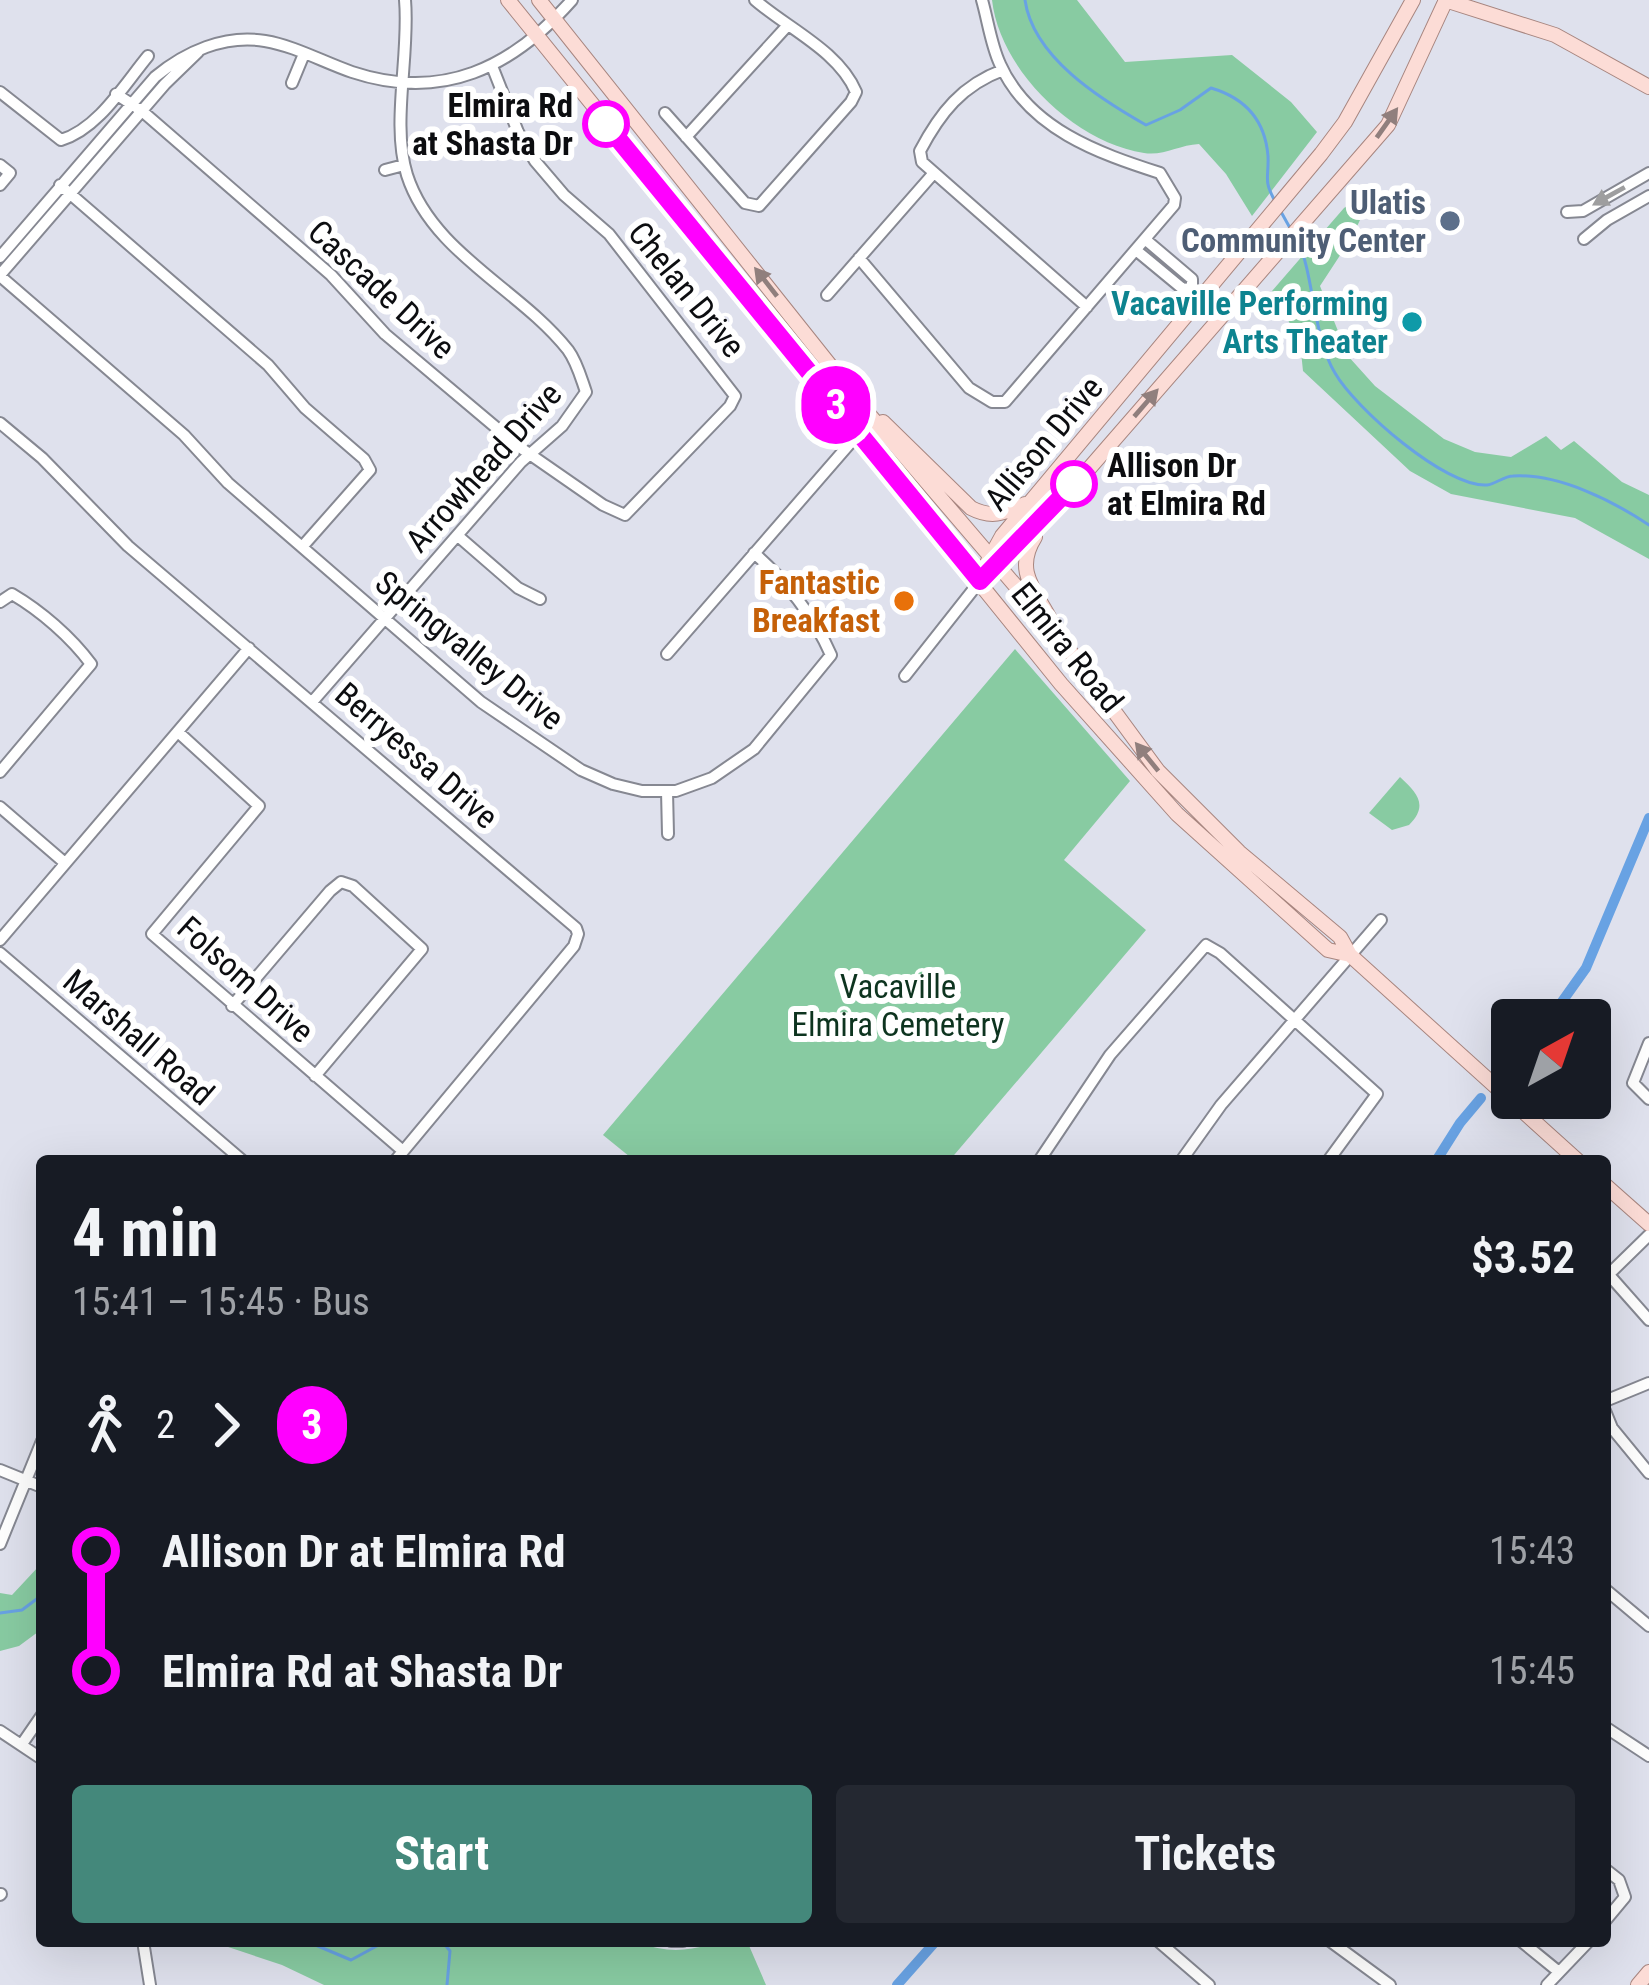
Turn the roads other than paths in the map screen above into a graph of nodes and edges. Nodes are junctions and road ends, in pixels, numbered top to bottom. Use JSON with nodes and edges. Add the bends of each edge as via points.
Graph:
{"nodes":[{"id":1,"x":405,"y":0,"type":"edge"},
{"id":2,"x":508,"y":0,"type":"edge"},
{"id":3,"x":539,"y":0,"type":"edge"},
{"id":4,"x":572,"y":0,"type":"edge"},
{"id":5,"x":754,"y":0,"type":"edge"},
{"id":6,"x":982,"y":0,"type":"edge"},
{"id":7,"x":1414,"y":0,"type":"edge"},
{"id":8,"x":1446,"y":0,"type":"edge"},
{"id":9,"x":554,"y":18,"type":"junction"},
{"id":10,"x":788,"y":25,"type":"junction"},
{"id":11,"x":536,"y":36,"type":"junction"},
{"id":12,"x":304,"y":54,"type":"junction"},
{"id":13,"x":148,"y":56,"type":"dead end"},
{"id":14,"x":492,"y":66,"type":"junction"},
{"id":15,"x":1003,"y":70,"type":"junction"},
{"id":16,"x":404,"y":82,"type":"junction"},
{"id":17,"x":292,"y":83,"type":"dead end"},
{"id":18,"x":1649,"y":87,"type":"edge"},
{"id":19,"x":0,"y":92,"type":"edge"},
{"id":20,"x":116,"y":94,"type":"junction"},
{"id":21,"x":137,"y":107,"type":"junction"},
{"id":22,"x":665,"y":113,"type":"dead end"},
{"id":23,"x":686,"y":137,"type":"junction"},
{"id":24,"x":0,"y":165,"type":"edge"},
{"id":25,"x":404,"y":165,"type":"junction"},
{"id":26,"x":385,"y":170,"type":"dead end"},
{"id":27,"x":1649,"y":173,"type":"edge"},
{"id":28,"x":933,"y":174,"type":"junction"},
{"id":29,"x":60,"y":184,"type":"junction"},
{"id":30,"x":0,"y":185,"type":"edge"},
{"id":31,"x":71,"y":194,"type":"junction"},
{"id":32,"x":1649,"y":196,"type":"edge"},
{"id":33,"x":1568,"y":212,"type":"dead end"},
{"id":34,"x":1584,"y":239,"type":"dead end"},
{"id":35,"x":1141,"y":245,"type":"junction"},
{"id":36,"x":0,"y":257,"type":"edge"},
{"id":37,"x":859,"y":258,"type":"junction"},
{"id":38,"x":0,"y":275,"type":"edge"},
{"id":39,"x":1197,"y":292,"type":"junction"},
{"id":40,"x":827,"y":295,"type":"dead end"},
{"id":41,"x":1087,"y":307,"type":"junction"},
{"id":42,"x":868,"y":412,"type":"junction"},
{"id":43,"x":2,"y":428,"type":"edge"},
{"id":44,"x":857,"y":430,"type":"junction"},
{"id":45,"x":529,"y":454,"type":"junction"},
{"id":46,"x":1030,"y":502,"type":"junction"},
{"id":47,"x":603,"y":505,"type":"joint"},
{"id":48,"x":1052,"y":510,"type":"junction"},
{"id":49,"x":458,"y":536,"type":"junction"},
{"id":50,"x":302,"y":547,"type":"junction"},
{"id":51,"x":754,"y":553,"type":"junction"},
{"id":52,"x":993,"y":561,"type":"junction"},
{"id":53,"x":980,"y":581,"type":"junction"},
{"id":54,"x":540,"y":599,"type":"dead end"},
{"id":55,"x":0,"y":602,"type":"edge"},
{"id":56,"x":385,"y":618,"type":"junction"},
{"id":57,"x":1061,"y":639,"type":"junction"},
{"id":58,"x":249,"y":648,"type":"junction"},
{"id":59,"x":667,"y":654,"type":"dead end"},
{"id":60,"x":905,"y":676,"type":"dead end"},
{"id":61,"x":313,"y":701,"type":"junction"},
{"id":62,"x":178,"y":732,"type":"junction"},
{"id":63,"x":0,"y":772,"type":"edge"},
{"id":64,"x":667,"y":791,"type":"junction"},
{"id":65,"x":0,"y":807,"type":"edge"},
{"id":66,"x":668,"y":834,"type":"dead end"},
{"id":67,"x":65,"y":863,"type":"junction"},
{"id":68,"x":1381,"y":920,"type":"dead end"},
{"id":69,"x":0,"y":940,"type":"edge"},
{"id":70,"x":0,"y":953,"type":"edge"},
{"id":71,"x":1350,"y":955,"type":"junction"},
{"id":72,"x":232,"y":1006,"type":"junction"},
{"id":73,"x":1295,"y":1019,"type":"junction"},
{"id":74,"x":1649,"y":1043,"type":"edge"},
{"id":75,"x":314,"y":1076,"type":"junction"},
{"id":76,"x":1649,"y":1099,"type":"edge"},
{"id":77,"x":236,"y":1155,"type":"edge"},
{"id":78,"x":398,"y":1155,"type":"edge"},
{"id":79,"x":400,"y":1155,"type":"edge"},
{"id":80,"x":1043,"y":1155,"type":"edge"},
{"id":81,"x":1185,"y":1155,"type":"edge"},
{"id":82,"x":1332,"y":1155,"type":"edge"},
{"id":83,"x":1571,"y":1155,"type":"edge"},
{"id":84,"x":1611,"y":1190,"type":"edge"},
{"id":85,"x":1649,"y":1224,"type":"edge"},
{"id":86,"x":1649,"y":1235,"type":"edge"},
{"id":87,"x":1611,"y":1273,"type":"edge"},
{"id":88,"x":1611,"y":1281,"type":"edge"},
{"id":89,"x":1649,"y":1320,"type":"edge"},
{"id":90,"x":1649,"y":1383,"type":"edge"},
{"id":91,"x":1611,"y":1399,"type":"edge"},
{"id":92,"x":1611,"y":1426,"type":"edge"},
{"id":93,"x":36,"y":1454,"type":"edge"},
{"id":94,"x":0,"y":1470,"type":"edge"},
{"id":95,"x":1649,"y":1473,"type":"edge"},
{"id":96,"x":24,"y":1480,"type":"junction"},
{"id":97,"x":36,"y":1484,"type":"edge"},
{"id":98,"x":0,"y":1544,"type":"edge"},
{"id":99,"x":1611,"y":1594,"type":"edge"},
{"id":100,"x":1649,"y":1626,"type":"edge"},
{"id":101,"x":36,"y":1724,"type":"edge"},
{"id":102,"x":0,"y":1731,"type":"edge"},
{"id":103,"x":1611,"y":1731,"type":"edge"},
{"id":104,"x":22,"y":1744,"type":"junction"},
{"id":105,"x":36,"y":1754,"type":"edge"},
{"id":106,"x":1649,"y":1756,"type":"edge"},
{"id":107,"x":1611,"y":1875,"type":"edge"},
{"id":108,"x":1611,"y":1914,"type":"edge"},
{"id":109,"x":144,"y":1947,"type":"edge"},
{"id":110,"x":1165,"y":1947,"type":"edge"},
{"id":111,"x":1338,"y":1947,"type":"edge"},
{"id":112,"x":1528,"y":1947,"type":"edge"},
{"id":113,"x":1582,"y":1947,"type":"edge"},
{"id":114,"x":1558,"y":1972,"type":"junction"},
{"id":115,"x":1649,"y":1972,"type":"edge"},
{"id":116,"x":150,"y":1985,"type":"edge"},
{"id":117,"x":1209,"y":1985,"type":"edge"},
{"id":118,"x":1390,"y":1985,"type":"edge"},
{"id":119,"x":1547,"y":1985,"type":"edge"},
{"id":120,"x":1638,"y":1985,"type":"edge"}],
"edges":[{"from":1,"to":16,"type":"street","name":"Arrowhead Drive"},
{"from":2,"to":11,"type":"main road","name":"Elmira Road"},
{"from":3,"to":9,"type":"main road","name":"Elmira Road"},
{"from":4,"to":9,"type":"street"},
{"from":5,"to":10,"type":"street"},
{"from":6,"to":15,"type":"street"},
{"from":7,"to":39,"type":"main road","name":"Allison Drive","via":[[1345,122]]},
{"from":8,"to":18,"type":"main road","via":[[1555,35]]},
{"from":48,"to":8,"type":"main road","name":"Allison Drive","one_way":true,"via":[[1388,125]]},
{"from":9,"to":11,"type":"street"},
{"from":42,"to":9,"type":"main road","name":"Elmira Road","one_way":true},
{"from":10,"to":23,"type":"street"},
{"from":10,"to":23,"type":"street","via":[[856,92],[771,194],[759,206],[745,203]]},
{"from":11,"to":14,"type":"street"},
{"from":11,"to":44,"type":"main road","name":"Elmira Road"},
{"from":12,"to":16,"type":"street"},
{"from":12,"to":17,"type":"street"},
{"from":12,"to":21,"type":"street","via":[[248,39],[223,42],[177,59]]},
{"from":13,"to":20,"type":"street"},
{"from":14,"to":16,"type":"street"},
{"from":14,"to":47,"type":"street","name":"Chelan Drive","via":[[535,161],[608,234],[735,396],[637,506],[625,515]]},
{"from":15,"to":28,"type":"street","via":[[968,87],[934,123],[920,151]]},
{"from":15,"to":35,"type":"street","via":[[1052,126],[1090,150],[1160,172],[1175,198]]},
{"from":16,"to":25,"type":"street","name":"Arrowhead Drive"},
{"from":19,"to":20,"type":"street","via":[[61,140],[76,136]]},
{"from":20,"to":21,"type":"street","name":"Cascade Drive"},
{"from":21,"to":29,"type":"street"},
{"from":21,"to":31,"type":"street"},
{"from":21,"to":45,"type":"street","name":"Cascade Drive"},
{"from":22,"to":23,"type":"street"},
{"from":24,"to":30,"type":"street","via":[[10,172]]},
{"from":25,"to":26,"type":"street"},
{"from":25,"to":45,"type":"street","name":"Arrowhead Drive","via":[[428,216],[575,362],[586,392]]},
{"from":27,"to":33,"type":"street","one_way":true},
{"from":28,"to":37,"type":"street"},
{"from":28,"to":41,"type":"street"},
{"from":29,"to":31,"type":"street"},
{"from":29,"to":36,"type":"street"},
{"from":31,"to":38,"type":"street"},
{"from":31,"to":50,"type":"street","via":[[268,364],[364,459],[370,470]]},
{"from":32,"to":34,"type":"street"},
{"from":35,"to":39,"type":"street","via":[[1192,279]]},
{"from":35,"to":41,"type":"street"},
{"from":37,"to":40,"type":"street"},
{"from":37,"to":41,"type":"street","via":[[969,388],[992,403],[1005,402]]},
{"from":38,"to":50,"type":"street","name":"Springvalley Drive"},
{"from":39,"to":46,"type":"main road","name":"Allison Drive"},
{"from":42,"to":44,"type":"street"},
{"from":42,"to":46,"type":"main road","via":[[971,508],[1000,515]]},
{"from":42,"to":52,"type":"main road","name":"Elmira Road"},
{"from":43,"to":58,"type":"street","name":"Berryessa Drive"},
{"from":44,"to":51,"type":"street"},
{"from":44,"to":53,"type":"main road","name":"Elmira Road"},
{"from":45,"to":47,"type":"street","name":"Cascade Drive"},
{"from":45,"to":49,"type":"street","name":"Arrowhead Drive"},
{"from":46,"to":52,"type":"main road","name":"Allison Drive"},
{"from":48,"to":52,"type":"main road","name":"Allison Drive"},
{"from":48,"to":57,"type":"main road","via":[[1024,563]]},
{"from":49,"to":54,"type":"street"},
{"from":49,"to":56,"type":"street","name":"Arrowhead Drive"},
{"from":50,"to":56,"type":"street","name":"Springvalley Drive"},
{"from":51,"to":59,"type":"street"},
{"from":51,"to":64,"type":"street","name":"Springvalley Drive","via":[[791,592],[831,655],[754,749],[712,778]]},
{"from":52,"to":53,"type":"main road","name":"Allison Drive"},
{"from":52,"to":57,"type":"main road","name":"Elmira Road"},
{"from":53,"to":60,"type":"street","name":"Allison Drive"},
{"from":53,"to":71,"type":"main road","name":"Elmira Road","via":[[1146,782],[1328,950]]},
{"from":55,"to":63,"type":"street","via":[[12,594],[26,602],[91,664]]},
{"from":56,"to":61,"type":"street","name":"Arrowhead Drive"},
{"from":56,"to":64,"type":"street","name":"Springvalley Drive","via":[[481,702],[581,770],[613,784]]},
{"from":71,"to":57,"type":"main road","name":"Elmira Road","one_way":true,"via":[[1158,772]]},
{"from":58,"to":61,"type":"street","name":"Berryessa Drive"},
{"from":58,"to":62,"type":"street"},
{"from":61,"to":79,"type":"street","name":"Berryessa Drive","via":[[578,934]]},
{"from":62,"to":67,"type":"street"},
{"from":62,"to":72,"type":"street","name":"Folsom Drive","via":[[259,806],[152,934]]},
{"from":64,"to":66,"type":"street"},
{"from":65,"to":67,"type":"street"},
{"from":67,"to":69,"type":"street"},
{"from":68,"to":71,"type":"street"},
{"from":70,"to":77,"type":"street","name":"Marshall Road"},
{"from":71,"to":73,"type":"street"},
{"from":71,"to":83,"type":"main road","name":"Elmira Road"},
{"from":72,"to":75,"type":"street","name":"Folsom Drive"},
{"from":72,"to":75,"type":"street","via":[[341,881],[368,898],[422,949]]},
{"from":73,"to":80,"type":"street","via":[[1206,945],[1111,1055]]},
{"from":73,"to":81,"type":"street"},
{"from":73,"to":82,"type":"street","via":[[1377,1094]]},
{"from":74,"to":76,"type":"street","via":[[1633,1083]]},
{"from":75,"to":78,"type":"street","name":"Folsom Drive"},
{"from":84,"to":85,"type":"main road"},
{"from":86,"to":87,"type":"street"},
{"from":88,"to":89,"type":"street"},
{"from":90,"to":91,"type":"street"},
{"from":92,"to":95,"type":"street"},
{"from":93,"to":96,"type":"street"},
{"from":94,"to":96,"type":"street"},
{"from":96,"to":97,"type":"street"},
{"from":96,"to":98,"type":"street"},
{"from":99,"to":100,"type":"street"},
{"from":101,"to":104,"type":"street"},
{"from":102,"to":104,"type":"street"},
{"from":103,"to":106,"type":"street"},
{"from":104,"to":105,"type":"street"},
{"from":107,"to":108,"type":"street","via":[[1625,1898]]},
{"from":109,"to":116,"type":"street"},
{"from":110,"to":117,"type":"street"},
{"from":111,"to":118,"type":"street"},
{"from":112,"to":114,"type":"street"},
{"from":113,"to":114,"type":"street"},
{"from":114,"to":119,"type":"street"},
{"from":115,"to":120,"type":"main road"}]}
